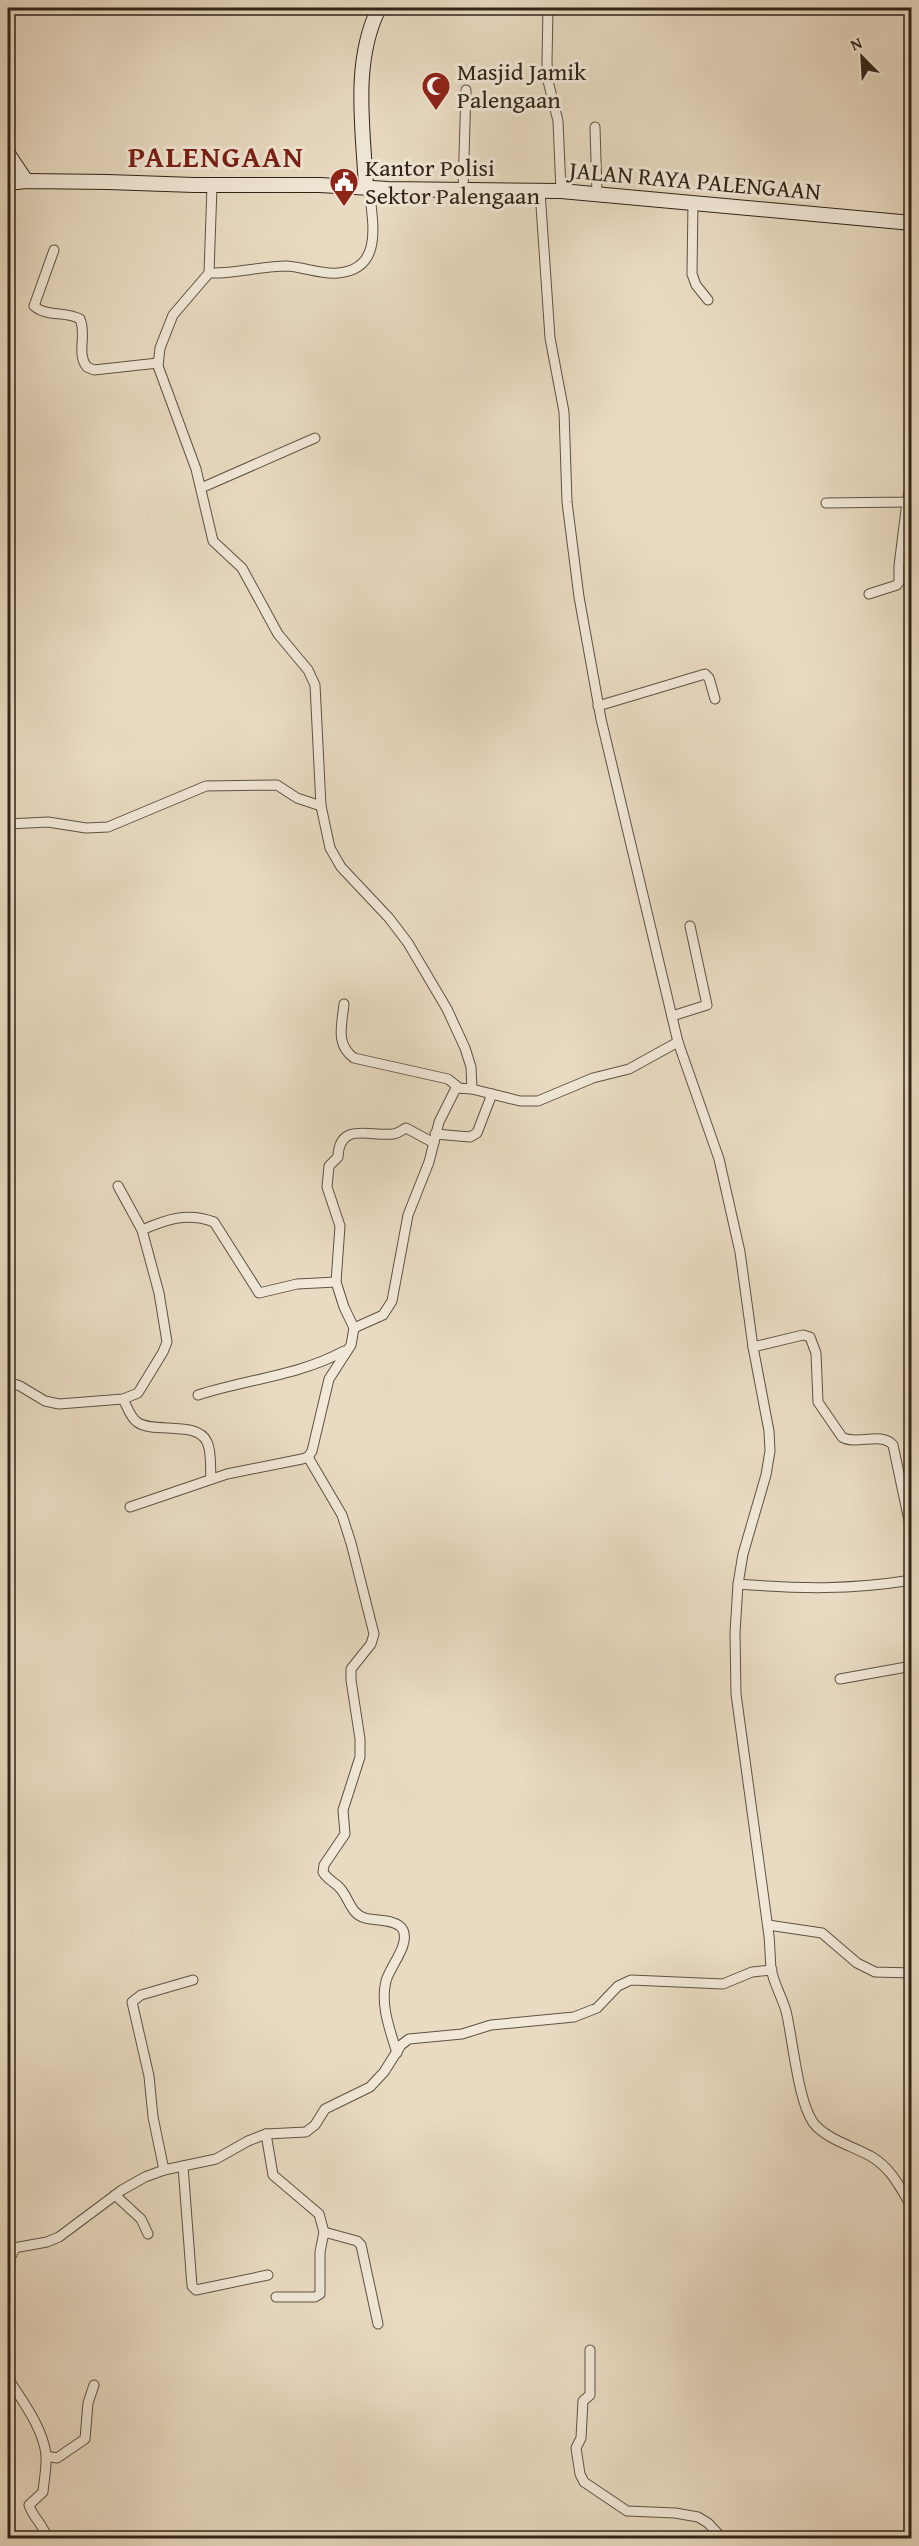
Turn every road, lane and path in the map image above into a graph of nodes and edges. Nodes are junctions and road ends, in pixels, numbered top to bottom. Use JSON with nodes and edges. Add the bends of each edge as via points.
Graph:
{"nodes":[{"id":1,"x":379,"y":8,"type":"edge"},
{"id":2,"x":548,"y":8,"type":"edge"},
{"id":3,"x":466,"y":90,"type":"dead end"},
{"id":4,"x":595,"y":127,"type":"dead end"},
{"id":5,"x":8,"y":154,"type":"edge"},
{"id":6,"x":26,"y":181,"type":"junction"},
{"id":7,"x":8,"y":183,"type":"edge"},
{"id":8,"x":212,"y":186,"type":"junction"},
{"id":9,"x":368,"y":187,"type":"junction"},
{"id":10,"x":463,"y":189,"type":"junction"},
{"id":11,"x":540,"y":191,"type":"junction"},
{"id":12,"x":561,"y":191,"type":"junction"},
{"id":13,"x":603,"y":194,"type":"junction"},
{"id":14,"x":693,"y":203,"type":"junction"},
{"id":15,"x":912,"y":223,"type":"edge"},
{"id":16,"x":54,"y":250,"type":"dead end"},
{"id":17,"x":209,"y":273,"type":"junction"},
{"id":18,"x":708,"y":300,"type":"dead end"},
{"id":19,"x":158,"y":363,"type":"junction"},
{"id":20,"x":315,"y":438,"type":"dead end"},
{"id":21,"x":912,"y":478,"type":"edge"},
{"id":22,"x":201,"y":488,"type":"junction"},
{"id":23,"x":907,"y":502,"type":"junction"},
{"id":24,"x":826,"y":503,"type":"dead end"},
{"id":25,"x":869,"y":594,"type":"dead end"},
{"id":26,"x":715,"y":699,"type":"dead end"},
{"id":27,"x":598,"y":706,"type":"junction"},
{"id":28,"x":321,"y":806,"type":"junction"},
{"id":29,"x":8,"y":824,"type":"edge"},
{"id":30,"x":8,"y":860,"type":"edge"},
{"id":31,"x":8,"y":872,"type":"edge"},
{"id":32,"x":8,"y":885,"type":"edge"},
{"id":33,"x":690,"y":926,"type":"dead end"},
{"id":34,"x":344,"y":1004,"type":"dead end"},
{"id":35,"x":672,"y":1016,"type":"junction"},
{"id":36,"x":678,"y":1042,"type":"junction"},
{"id":37,"x":458,"y":1088,"type":"junction"},
{"id":38,"x":472,"y":1089,"type":"junction"},
{"id":39,"x":492,"y":1094,"type":"junction"},
{"id":40,"x":435,"y":1139,"type":"junction"},
{"id":41,"x":118,"y":1186,"type":"dead end"},
{"id":42,"x":142,"y":1230,"type":"junction"},
{"id":43,"x":336,"y":1282,"type":"junction"},
{"id":44,"x":354,"y":1328,"type":"junction"},
{"id":45,"x":753,"y":1347,"type":"junction"},
{"id":46,"x":348,"y":1348,"type":"junction"},
{"id":47,"x":8,"y":1382,"type":"edge"},
{"id":48,"x":198,"y":1395,"type":"dead end"},
{"id":49,"x":123,"y":1399,"type":"junction"},
{"id":50,"x":308,"y":1456,"type":"junction"},
{"id":51,"x":211,"y":1479,"type":"junction"},
{"id":52,"x":130,"y":1507,"type":"dead end"},
{"id":53,"x":912,"y":1535,"type":"edge"},
{"id":54,"x":912,"y":1580,"type":"edge"},
{"id":55,"x":738,"y":1584,"type":"junction"},
{"id":56,"x":912,"y":1666,"type":"edge"},
{"id":57,"x":840,"y":1679,"type":"dead end"},
{"id":58,"x":768,"y":1925,"type":"junction"},
{"id":59,"x":772,"y":1970,"type":"junction"},
{"id":60,"x":912,"y":1973,"type":"edge"},
{"id":61,"x":193,"y":1980,"type":"dead end"},
{"id":62,"x":397,"y":2053,"type":"junction"},
{"id":63,"x":266,"y":2134,"type":"junction"},
{"id":64,"x":183,"y":2166,"type":"junction"},
{"id":65,"x":164,"y":2170,"type":"junction"},
{"id":66,"x":115,"y":2195,"type":"junction"},
{"id":67,"x":912,"y":2207,"type":"edge"},
{"id":68,"x":324,"y":2232,"type":"junction"},
{"id":69,"x":148,"y":2234,"type":"dead end"},
{"id":70,"x":11,"y":2249,"type":"edge"},
{"id":71,"x":8,"y":2263,"type":"edge"},
{"id":72,"x":268,"y":2275,"type":"dead end"},
{"id":73,"x":276,"y":2297,"type":"dead end"},
{"id":74,"x":378,"y":2324,"type":"dead end"},
{"id":75,"x":590,"y":2350,"type":"dead end"},
{"id":76,"x":8,"y":2378,"type":"edge"},
{"id":77,"x":94,"y":2385,"type":"dead end"},
{"id":78,"x":46,"y":2456,"type":"junction"},
{"id":79,"x":47,"y":2538,"type":"edge"},
{"id":80,"x":722,"y":2538,"type":"edge"}],
"edges":[{"from":1,"to":9,"type":"street","via":[[367,36],[363,60]]},
{"from":2,"to":12,"type":"street","via":[[548,71],[558,121]]},
{"from":3,"to":10,"type":"street"},
{"from":4,"to":13,"type":"street"},
{"from":5,"to":6,"type":"street"},
{"from":6,"to":7,"type":"street","name":"JALAN RAYA PALENGAAN"},
{"from":6,"to":8,"type":"street","name":"JALAN RAYA PALENGAAN"},
{"from":8,"to":9,"type":"street","name":"JALAN RAYA PALENGAAN"},
{"from":8,"to":17,"type":"street"},
{"from":9,"to":10,"type":"street","name":"JALAN RAYA PALENGAAN"},
{"from":9,"to":17,"type":"street","via":[[373,250],[367,260],[352,269],[338,273],[280,266]]},
{"from":10,"to":11,"type":"street","name":"JALAN RAYA PALENGAAN"},
{"from":11,"to":12,"type":"street","name":"JALAN RAYA PALENGAAN"},
{"from":11,"to":27,"type":"street","via":[[550,338],[564,411],[568,510]]},
{"from":12,"to":13,"type":"street","name":"JALAN RAYA PALENGAAN"},
{"from":13,"to":14,"type":"street","name":"JALAN RAYA PALENGAAN"},
{"from":14,"to":15,"type":"street","name":"JALAN RAYA PALENGAAN"},
{"from":14,"to":18,"type":"street","via":[[693,274]]},
{"from":16,"to":19,"type":"street","via":[[34,306],[80,320],[82,360],[87,367],[94,370]]},
{"from":17,"to":19,"type":"street","via":[[173,315]]},
{"from":19,"to":22,"type":"street"},
{"from":20,"to":22,"type":"street"},
{"from":21,"to":23,"type":"street"},
{"from":22,"to":28,"type":"street","via":[[213,541],[242,568],[278,634],[312,678],[316,692]]},
{"from":23,"to":24,"type":"street"},
{"from":23,"to":25,"type":"street","via":[[900,582]]},
{"from":26,"to":27,"type":"street","via":[[705,674]]},
{"from":27,"to":35,"type":"street"},
{"from":28,"to":29,"type":"street","via":[[297,798],[277,785],[206,786],[108,827],[48,822]]},
{"from":28,"to":38,"type":"street","via":[[324,829],[335,858],[403,936],[447,1009],[469,1058]]},
{"from":30,"to":31,"type":"street"},
{"from":31,"to":32,"type":"street"},
{"from":33,"to":35,"type":"street","via":[[707,1005]]},
{"from":34,"to":37,"type":"street","via":[[340,1041],[354,1058],[448,1079]]},
{"from":35,"to":36,"type":"street"},
{"from":36,"to":39,"type":"street","via":[[629,1069],[593,1078],[538,1101]]},
{"from":36,"to":45,"type":"street","via":[[719,1160],[740,1252]]},
{"from":37,"to":38,"type":"street"},
{"from":37,"to":40,"type":"street","via":[[452,1093]]},
{"from":38,"to":39,"type":"street"},
{"from":39,"to":40,"type":"street","via":[[477,1133]]},
{"from":40,"to":43,"type":"street","via":[[406,1128],[393,1134],[360,1132],[342,1141],[338,1157],[328,1166],[327,1179],[340,1226]]},
{"from":40,"to":44,"type":"street","via":[[408,1215],[392,1301],[383,1315]]},
{"from":41,"to":42,"type":"street"},
{"from":42,"to":43,"type":"street","via":[[179,1216],[214,1222],[259,1293],[297,1284]]},
{"from":42,"to":49,"type":"street","via":[[167,1342],[139,1392]]},
{"from":43,"to":44,"type":"street"},
{"from":44,"to":46,"type":"street"},
{"from":45,"to":53,"type":"street","via":[[803,1335],[810,1337],[816,1353],[818,1402],[842,1437],[883,1439],[893,1445]]},
{"from":45,"to":55,"type":"street","via":[[770,1451]]},
{"from":46,"to":48,"type":"street","via":[[306,1369]]},
{"from":46,"to":50,"type":"street","via":[[329,1379]]},
{"from":47,"to":49,"type":"street","via":[[52,1403]]},
{"from":49,"to":51,"type":"street","via":[[138,1423],[182,1428],[205,1439]]},
{"from":50,"to":51,"type":"street"},
{"from":50,"to":62,"type":"street","via":[[342,1515],[374,1634],[351,1669],[360,1757],[343,1810],[345,1834],[323,1872],[340,1888],[357,1914],[403,1929],[402,1948],[386,1981],[384,1995]]},
{"from":51,"to":52,"type":"street"},
{"from":54,"to":55,"type":"street","via":[[818,1589]]},
{"from":55,"to":58,"type":"street","via":[[736,1694]]},
{"from":56,"to":57,"type":"street"},
{"from":58,"to":59,"type":"street"},
{"from":58,"to":60,"type":"street","via":[[822,1933],[857,1963],[875,1972]]},
{"from":59,"to":62,"type":"street","via":[[752,1972],[723,1984],[631,1980],[584,2014],[409,2039]]},
{"from":59,"to":67,"type":"street","via":[[811,2120],[832,2138],[885,2167]]},
{"from":61,"to":65,"type":"street","via":[[141,1995],[132,2002]]},
{"from":62,"to":63,"type":"street","via":[[370,2087],[325,2109],[311,2129],[298,2134]]},
{"from":63,"to":64,"type":"street","via":[[216,2159]]},
{"from":63,"to":68,"type":"street","via":[[273,2175],[316,2211]]},
{"from":64,"to":65,"type":"street"},
{"from":64,"to":72,"type":"street","via":[[192,2286],[196,2290]]},
{"from":65,"to":66,"type":"street"},
{"from":66,"to":69,"type":"street","via":[[141,2219]]},
{"from":66,"to":70,"type":"street","via":[[59,2237]]},
{"from":68,"to":73,"type":"street","via":[[320,2294]]},
{"from":68,"to":74,"type":"street","via":[[360,2242]]},
{"from":70,"to":71,"type":"street"},
{"from":75,"to":80,"type":"street","via":[[590,2394],[583,2401],[582,2438],[576,2448],[584,2482],[627,2511],[698,2517]]},
{"from":76,"to":78,"type":"street","via":[[30,2413]]},
{"from":77,"to":78,"type":"street","via":[[86,2412],[85,2439],[57,2458]]},
{"from":78,"to":79,"type":"street","via":[[43,2492],[29,2505]]}]}
